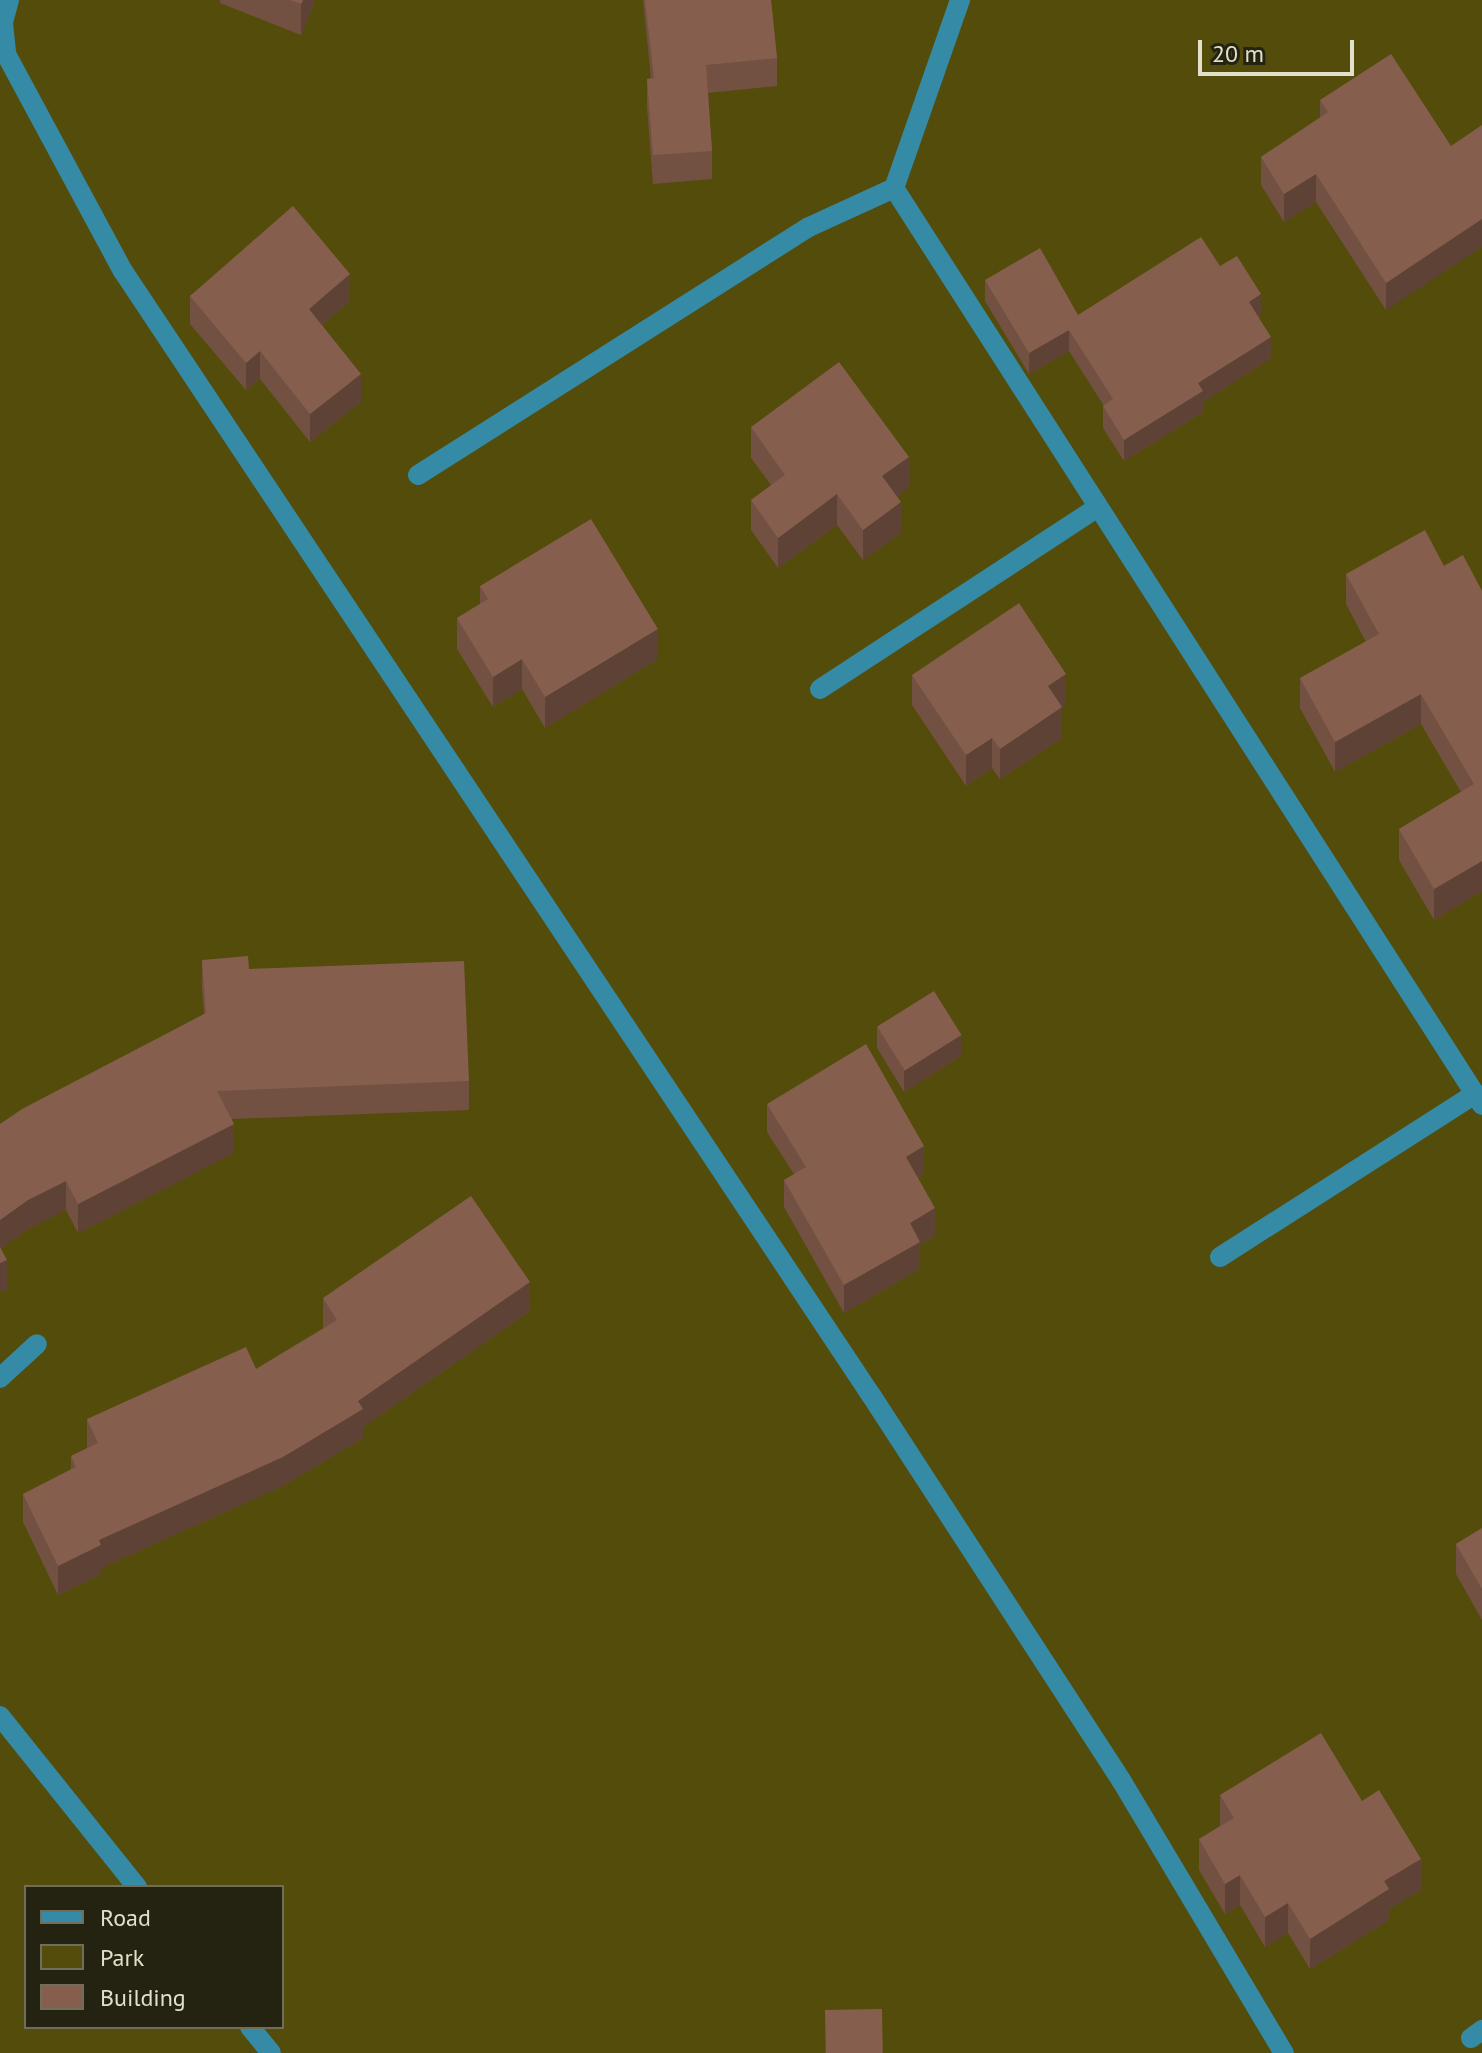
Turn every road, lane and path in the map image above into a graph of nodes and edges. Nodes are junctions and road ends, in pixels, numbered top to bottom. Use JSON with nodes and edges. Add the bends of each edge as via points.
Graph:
{"nodes":[{"id":1,"x":9,"y":0,"type":"edge"},
{"id":2,"x":960,"y":0,"type":"edge"},
{"id":3,"x":894,"y":188,"type":"junction"},
{"id":4,"x":418,"y":475,"type":"dead end"},
{"id":5,"x":1097,"y":508,"type":"junction"},
{"id":6,"x":820,"y":689,"type":"dead end"},
{"id":7,"x":1478,"y":1099,"type":"edge"},
{"id":8,"x":1220,"y":1257,"type":"dead end"},
{"id":9,"x":37,"y":1344,"type":"dead end"},
{"id":10,"x":0,"y":1378,"type":"edge"},
{"id":11,"x":0,"y":1716,"type":"edge"},
{"id":12,"x":135,"y":1885,"type":"edge"},
{"id":13,"x":252,"y":2029,"type":"edge"},
{"id":14,"x":271,"y":2053,"type":"edge"},
{"id":15,"x":1284,"y":2053,"type":"edge"}],
"edges":[{"from":1,"to":15,"type":"street","via":[[3,23],[6,54],[123,271],[888,1422],[1121,1780]]},
{"from":2,"to":3,"type":"street"},
{"from":3,"to":4,"type":"street","via":[[809,227]]},
{"from":3,"to":5,"type":"street"},
{"from":5,"to":6,"type":"street"},
{"from":5,"to":7,"type":"street"},
{"from":7,"to":8,"type":"street"},
{"from":9,"to":10,"type":"street"},
{"from":11,"to":12,"type":"street"},
{"from":13,"to":14,"type":"street"}]}
